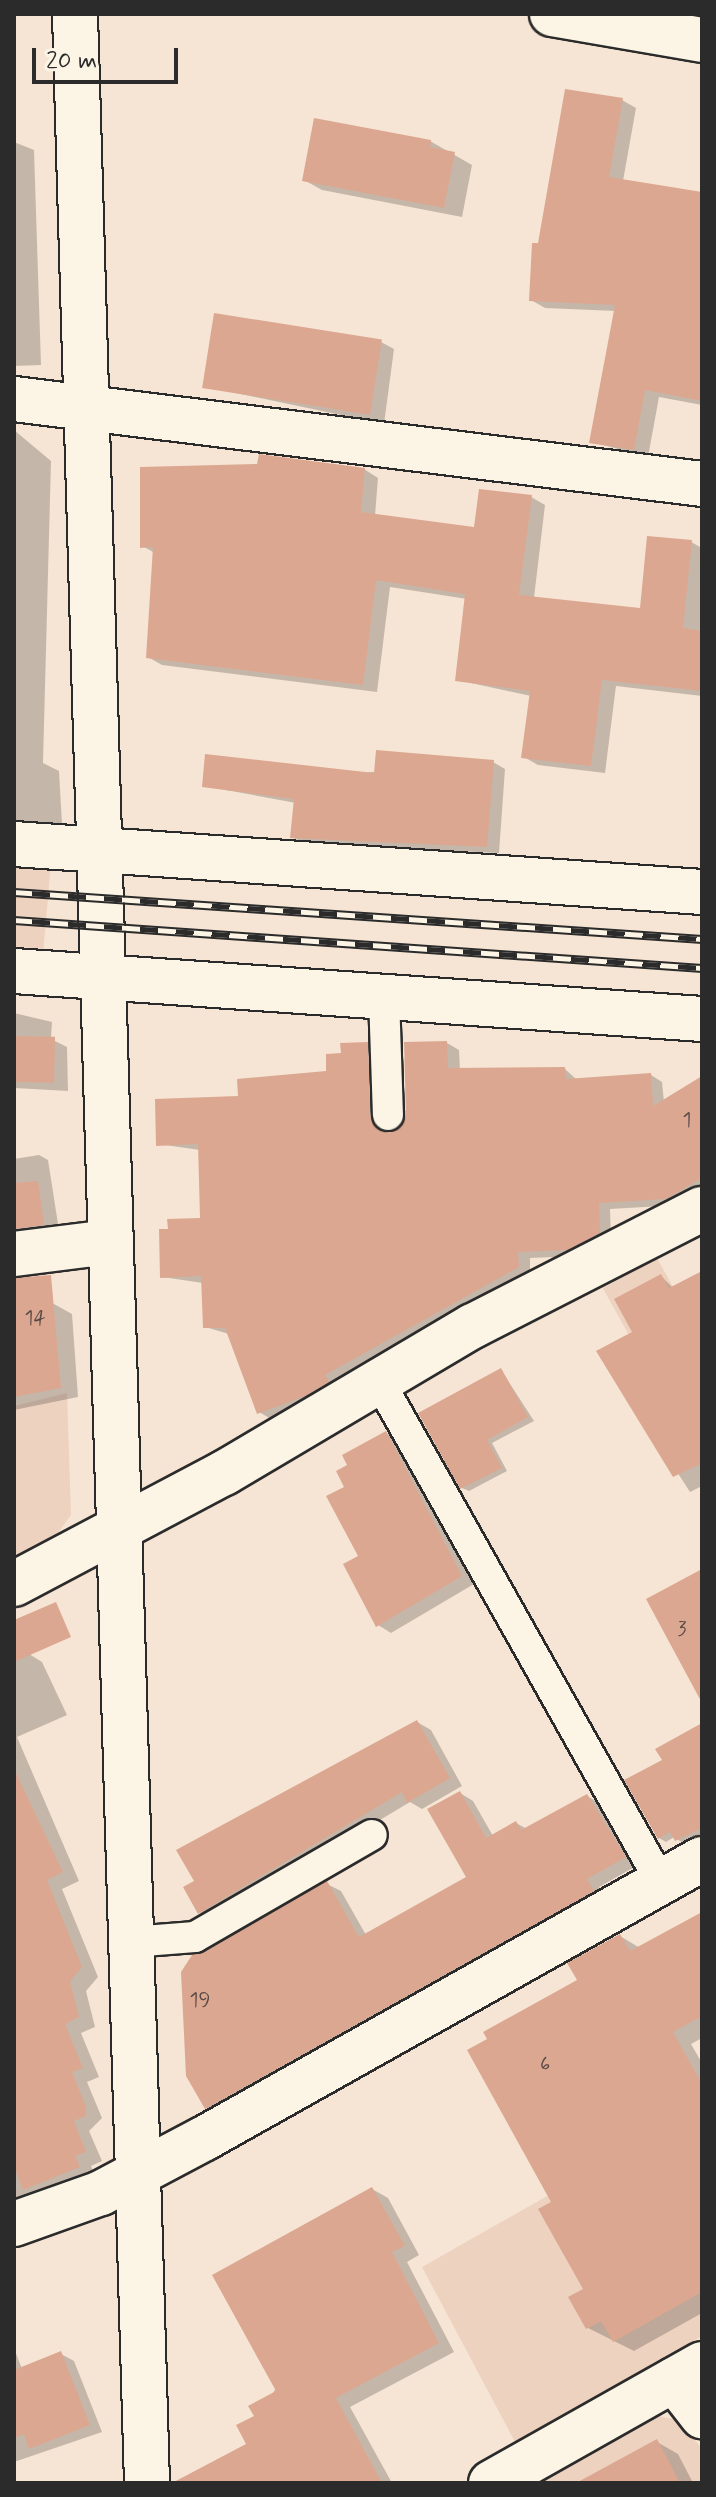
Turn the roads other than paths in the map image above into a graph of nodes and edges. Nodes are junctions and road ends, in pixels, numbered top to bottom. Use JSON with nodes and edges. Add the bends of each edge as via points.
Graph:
{"nodes":[{"id":1,"x":75,"y":14,"type":"edge"},
{"id":2,"x":552,"y":14,"type":"edge"},
{"id":3,"x":702,"y":40,"type":"edge"},
{"id":4,"x":14,"y":399,"type":"edge"},
{"id":5,"x":84,"y":407,"type":"junction"},
{"id":6,"x":702,"y":484,"type":"edge"},
{"id":7,"x":14,"y":844,"type":"edge"},
{"id":8,"x":100,"y":850,"type":"junction"},
{"id":9,"x":702,"y":892,"type":"edge"},
{"id":10,"x":14,"y":971,"type":"edge"},
{"id":11,"x":104,"y":977,"type":"junction"},
{"id":12,"x":384,"y":996,"type":"junction"},
{"id":13,"x":702,"y":1019,"type":"edge"},
{"id":14,"x":388,"y":1115,"type":"dead end"},
{"id":15,"x":702,"y":1209,"type":"edge"},
{"id":16,"x":109,"y":1242,"type":"junction"},
{"id":17,"x":14,"y":1254,"type":"edge"},
{"id":18,"x":379,"y":1381,"type":"junction"},
{"id":19,"x":117,"y":1529,"type":"junction"},
{"id":20,"x":14,"y":1584,"type":"edge"},
{"id":21,"x":372,"y":1835,"type":"dead end"},
{"id":22,"x":702,"y":1859,"type":"edge"},
{"id":23,"x":661,"y":1882,"type":"junction"},
{"id":24,"x":131,"y":1942,"type":"junction"},
{"id":25,"x":138,"y":2172,"type":"junction"},
{"id":26,"x":14,"y":2224,"type":"edge"},
{"id":27,"x":688,"y":2372,"type":"edge"},
{"id":28,"x":702,"y":2416,"type":"edge"},
{"id":29,"x":147,"y":2483,"type":"edge"},
{"id":30,"x":491,"y":2483,"type":"edge"}],
"edges":[{"from":1,"to":5,"type":"street"},
{"from":2,"to":3,"type":"street"},
{"from":4,"to":5,"type":"street"},
{"from":5,"to":6,"type":"street"},
{"from":5,"to":8,"type":"street"},
{"from":7,"to":8,"type":"street"},
{"from":8,"to":9,"type":"street"},
{"from":8,"to":11,"type":"street"},
{"from":10,"to":11,"type":"street"},
{"from":11,"to":12,"type":"street"},
{"from":11,"to":16,"type":"street"},
{"from":12,"to":13,"type":"street"},
{"from":12,"to":14,"type":"lane"},
{"from":15,"to":18,"type":"street"},
{"from":16,"to":17,"type":"street"},
{"from":16,"to":19,"type":"street"},
{"from":18,"to":19,"type":"street"},
{"from":18,"to":23,"type":"lane"},
{"from":19,"to":20,"type":"street"},
{"from":19,"to":24,"type":"street"},
{"from":21,"to":24,"type":"lane","via":[[195,1937]]},
{"from":22,"to":23,"type":"street"},
{"from":23,"to":25,"type":"street"},
{"from":24,"to":25,"type":"street"},
{"from":25,"to":26,"type":"street"},
{"from":25,"to":29,"type":"street"},
{"from":27,"to":28,"type":"street"},
{"from":27,"to":30,"type":"street"}]}
